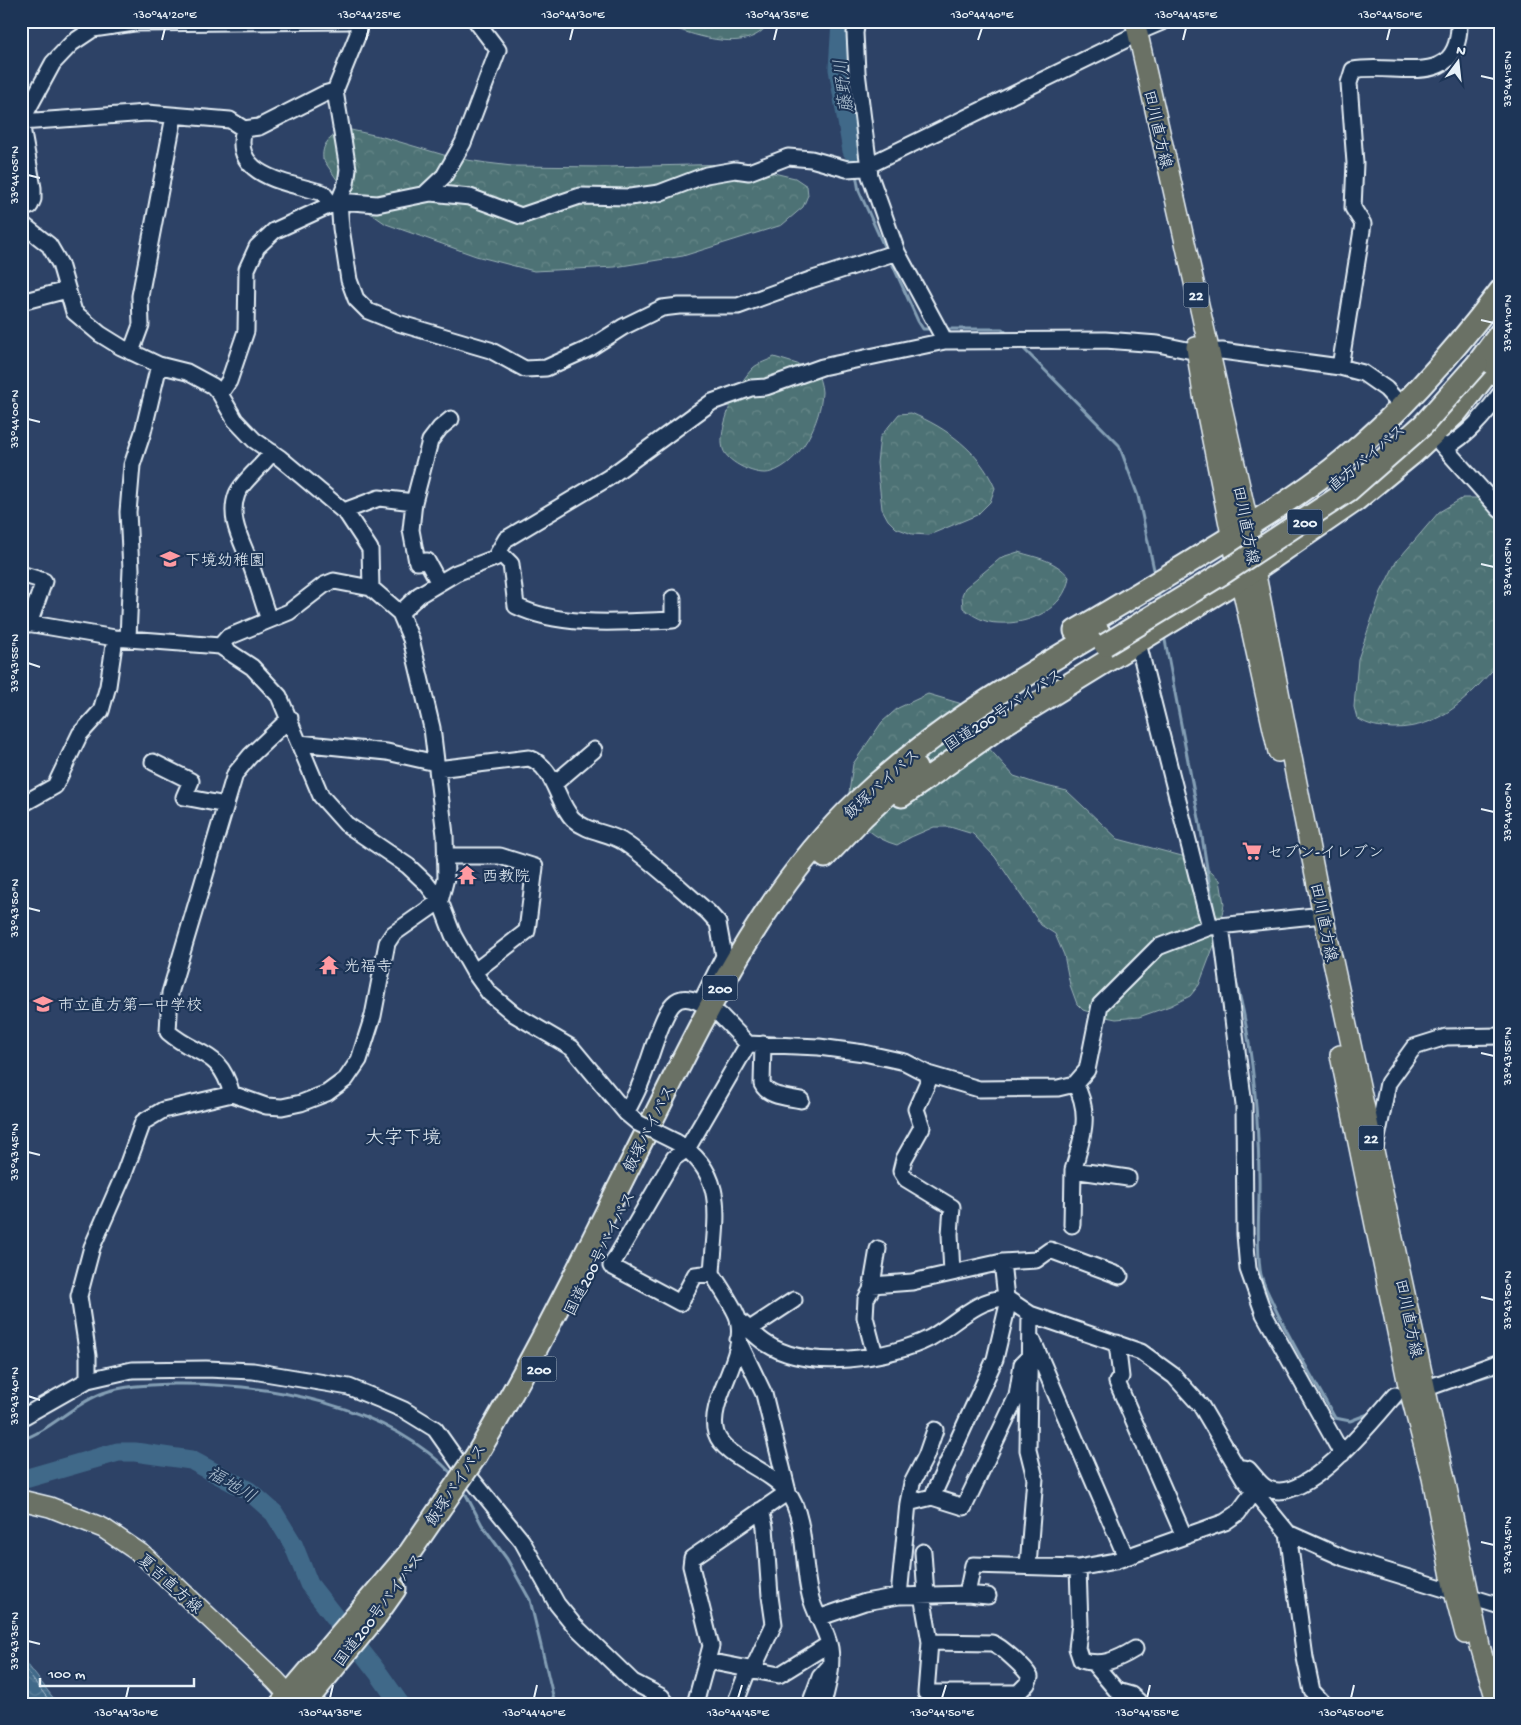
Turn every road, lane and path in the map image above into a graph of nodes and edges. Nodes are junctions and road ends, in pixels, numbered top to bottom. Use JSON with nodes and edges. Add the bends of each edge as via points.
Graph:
{"nodes":[{"id":1,"x":347,"y":21,"type":"edge"},
{"id":2,"x":358,"y":21,"type":"edge"},
{"id":3,"x":476,"y":21,"type":"edge"},
{"id":4,"x":857,"y":21,"type":"edge"},
{"id":5,"x":1164,"y":21,"type":"edge"},
{"id":6,"x":1459,"y":21,"type":"edge"},
{"id":7,"x":91,"y":25,"type":"edge"},
{"id":8,"x":1132,"y":28,"type":"edge"},
{"id":9,"x":335,"y":91,"type":"junction"},
{"id":10,"x":174,"y":116,"type":"junction"},
{"id":11,"x":21,"y":122,"type":"edge"},
{"id":12,"x":244,"y":129,"type":"junction"},
{"id":13,"x":870,"y":165,"type":"junction"},
{"id":14,"x":425,"y":194,"type":"junction"},
{"id":15,"x":335,"y":202,"type":"junction"},
{"id":16,"x":21,"y":208,"type":"edge"},
{"id":17,"x":21,"y":223,"type":"edge"},
{"id":18,"x":897,"y":252,"type":"junction"},
{"id":19,"x":67,"y":290,"type":"junction"},
{"id":20,"x":1500,"y":291,"type":"edge"},
{"id":21,"x":21,"y":302,"type":"edge"},
{"id":22,"x":1500,"y":309,"type":"edge"},
{"id":23,"x":1500,"y":333,"type":"edge"},
{"id":24,"x":944,"y":341,"type":"junction"},
{"id":25,"x":131,"y":352,"type":"junction"},
{"id":26,"x":1203,"y":352,"type":"junction"},
{"id":27,"x":1500,"y":357,"type":"edge"},
{"id":28,"x":1471,"y":361,"type":"junction"},
{"id":29,"x":159,"y":365,"type":"junction"},
{"id":30,"x":1340,"y":367,"type":"junction"},
{"id":31,"x":220,"y":394,"type":"junction"},
{"id":32,"x":1500,"y":394,"type":"edge"},
{"id":33,"x":1396,"y":400,"type":"tunnel mouth"},
{"id":34,"x":451,"y":419,"type":"dead end"},
{"id":35,"x":272,"y":452,"type":"junction"},
{"id":36,"x":414,"y":502,"type":"junction"},
{"id":37,"x":1500,"y":510,"type":"edge"},
{"id":38,"x":344,"y":512,"type":"junction"},
{"id":39,"x":1240,"y":531,"type":"junction"},
{"id":40,"x":499,"y":552,"type":"junction"},
{"id":41,"x":21,"y":574,"type":"edge"},
{"id":42,"x":1248,"y":574,"type":"junction"},
{"id":43,"x":439,"y":584,"type":"junction"},
{"id":44,"x":371,"y":588,"type":"junction"},
{"id":45,"x":674,"y":598,"type":"dead end"},
{"id":46,"x":400,"y":613,"type":"junction"},
{"id":47,"x":268,"y":620,"type":"junction"},
{"id":48,"x":25,"y":623,"type":"edge"},
{"id":49,"x":122,"y":638,"type":"junction"},
{"id":50,"x":1102,"y":638,"type":"junction"},
{"id":51,"x":1138,"y":643,"type":"junction"},
{"id":52,"x":220,"y":646,"type":"junction"},
{"id":53,"x":290,"y":718,"type":"junction"},
{"id":54,"x":298,"y":743,"type":"junction"},
{"id":55,"x":594,"y":750,"type":"dead end"},
{"id":56,"x":153,"y":762,"type":"dead end"},
{"id":57,"x":436,"y":766,"type":"junction"},
{"id":58,"x":554,"y":784,"type":"junction"},
{"id":59,"x":859,"y":799,"type":"junction"},
{"id":60,"x":21,"y":805,"type":"edge"},
{"id":61,"x":226,"y":806,"type":"junction"},
{"id":62,"x":852,"y":830,"type":"junction"},
{"id":63,"x":445,"y":856,"type":"junction"},
{"id":64,"x":440,"y":901,"type":"junction"},
{"id":65,"x":1317,"y":915,"type":"junction"},
{"id":66,"x":1215,"y":927,"type":"junction"},
{"id":67,"x":474,"y":972,"type":"junction"},
{"id":68,"x":710,"y":1008,"type":"junction"},
{"id":69,"x":1500,"y":1036,"type":"edge"},
{"id":70,"x":756,"y":1044,"type":"junction"},
{"id":71,"x":931,"y":1075,"type":"junction"},
{"id":72,"x":1075,"y":1084,"type":"junction"},
{"id":73,"x":232,"y":1094,"type":"junction"},
{"id":74,"x":801,"y":1100,"type":"dead end"},
{"id":75,"x":626,"y":1113,"type":"junction"},
{"id":76,"x":681,"y":1145,"type":"junction"},
{"id":77,"x":1374,"y":1152,"type":"junction"},
{"id":78,"x":1073,"y":1170,"type":"junction"},
{"id":79,"x":1128,"y":1178,"type":"dead end"},
{"id":80,"x":1072,"y":1225,"type":"dead end"},
{"id":81,"x":878,"y":1249,"type":"dead end"},
{"id":82,"x":1002,"y":1262,"type":"junction"},
{"id":83,"x":712,"y":1273,"type":"junction"},
{"id":84,"x":952,"y":1273,"type":"junction"},
{"id":85,"x":1120,"y":1276,"type":"dead end"},
{"id":86,"x":872,"y":1285,"type":"junction"},
{"id":87,"x":1008,"y":1299,"type":"junction"},
{"id":88,"x":794,"y":1300,"type":"dead end"},
{"id":89,"x":1030,"y":1314,"type":"junction"},
{"id":90,"x":744,"y":1324,"type":"junction"},
{"id":91,"x":1030,"y":1335,"type":"junction"},
{"id":92,"x":738,"y":1339,"type":"junction"},
{"id":93,"x":1117,"y":1343,"type":"junction"},
{"id":94,"x":875,"y":1355,"type":"junction"},
{"id":95,"x":1030,"y":1356,"type":"junction"},
{"id":96,"x":1500,"y":1362,"type":"edge"},
{"id":97,"x":88,"y":1380,"type":"junction"},
{"id":98,"x":1410,"y":1393,"type":"junction"},
{"id":99,"x":21,"y":1418,"type":"edge"},
{"id":100,"x":935,"y":1430,"type":"dead end"},
{"id":101,"x":1342,"y":1454,"type":"junction"},
{"id":102,"x":1238,"y":1468,"type":"junction"},
{"id":103,"x":788,"y":1492,"type":"junction"},
{"id":104,"x":1254,"y":1492,"type":"junction"},
{"id":105,"x":932,"y":1497,"type":"junction"},
{"id":106,"x":21,"y":1500,"type":"edge"},
{"id":107,"x":908,"y":1503,"type":"junction"},
{"id":108,"x":761,"y":1510,"type":"junction"},
{"id":109,"x":1288,"y":1533,"type":"junction"},
{"id":110,"x":1184,"y":1536,"type":"junction"},
{"id":111,"x":924,"y":1552,"type":"dead end"},
{"id":112,"x":1126,"y":1557,"type":"junction"},
{"id":113,"x":1028,"y":1566,"type":"junction"},
{"id":114,"x":1078,"y":1568,"type":"junction"},
{"id":115,"x":968,"y":1594,"type":"junction"},
{"id":116,"x":924,"y":1595,"type":"junction"},
{"id":117,"x":1462,"y":1595,"type":"junction"},
{"id":118,"x":899,"y":1596,"type":"junction"},
{"id":119,"x":988,"y":1596,"type":"dead end"},
{"id":120,"x":1500,"y":1606,"type":"edge"},
{"id":121,"x":818,"y":1618,"type":"junction"},
{"id":122,"x":930,"y":1642,"type":"junction"},
{"id":123,"x":829,"y":1644,"type":"junction"},
{"id":124,"x":1135,"y":1649,"type":"dead end"},
{"id":125,"x":708,"y":1661,"type":"junction"},
{"id":126,"x":831,"y":1665,"type":"junction"},
{"id":127,"x":1095,"y":1665,"type":"junction"},
{"id":128,"x":750,"y":1671,"type":"junction"},
{"id":129,"x":926,"y":1693,"type":"junction"},
{"id":130,"x":1309,"y":1697,"type":"edge"},
{"id":131,"x":293,"y":1701,"type":"edge"},
{"id":132,"x":1139,"y":1702,"type":"dead end"},
{"id":133,"x":666,"y":1704,"type":"edge"},
{"id":134,"x":694,"y":1704,"type":"edge"},
{"id":135,"x":735,"y":1704,"type":"edge"},
{"id":136,"x":810,"y":1704,"type":"edge"},
{"id":137,"x":823,"y":1704,"type":"edge"},
{"id":138,"x":943,"y":1704,"type":"edge"},
{"id":139,"x":1324,"y":1704,"type":"edge"},
{"id":140,"x":1484,"y":1704,"type":"edge"},
{"id":141,"x":1496,"y":1704,"type":"edge"}],
"edges":[{"from":1,"to":7,"type":"street"},
{"from":2,"to":9,"type":"street","via":[[358,34]]},
{"from":3,"to":14,"type":"street","via":[[498,50],[463,143],[444,176]]},
{"from":4,"to":13,"type":"street","via":[[857,72]]},
{"from":5,"to":8,"type":"street"},
{"from":6,"to":30,"type":"street","via":[[1453,52],[1438,67],[1406,70],[1367,67],[1353,70],[1349,83],[1355,163],[1353,208],[1363,224]]},
{"from":7,"to":10,"type":"street","via":[[52,63],[21,122],[147,112]]},
{"from":8,"to":13,"type":"street"},
{"from":8,"to":26,"type":"main road","name":"田川直方線","number":"22"},
{"from":9,"to":12,"type":"street","via":[[259,127]]},
{"from":9,"to":15,"type":"street","via":[[348,169],[346,184]]},
{"from":10,"to":12,"type":"street","via":[[230,120]]},
{"from":10,"to":25,"type":"street","via":[[140,296],[141,325]]},
{"from":11,"to":16,"type":"street","via":[[33,188],[30,206]]},
{"from":12,"to":15,"type":"street","via":[[241,139],[246,158],[262,174],[280,183],[322,193]]},
{"from":13,"to":14,"type":"street","via":[[847,169],[811,159],[788,158],[750,172],[735,170],[706,175],[659,193],[630,197],[580,196],[521,216],[470,197]]},
{"from":13,"to":18,"type":"street","via":[[870,176]]},
{"from":14,"to":15,"type":"street","via":[[377,204]]},
{"from":15,"to":18,"type":"street","via":[[349,280],[356,299],[368,311],[490,350],[525,369],[546,368],[662,308],[738,306]]},
{"from":15,"to":31,"type":"street","via":[[274,231],[257,247],[246,269],[246,331],[229,381]]},
{"from":17,"to":19,"type":"street","via":[[49,245],[60,264]]},
{"from":18,"to":24,"type":"street"},
{"from":19,"to":21,"type":"street"},
{"from":19,"to":25,"type":"street","via":[[74,312],[100,334]]},
{"from":20,"to":39,"type":"highway","via":[[1459,345],[1390,418],[1343,460]]},
{"from":22,"to":28,"type":"highway","name":"直方バイパス","number":"200"},
{"from":23,"to":28,"type":"highway","name":"直方バイパス","number":"200"},
{"from":24,"to":26,"type":"street","via":[[1105,340]]},
{"from":24,"to":40,"type":"street","via":[[822,367],[712,402],[608,478],[506,539]]},
{"from":25,"to":29,"type":"street"},
{"from":26,"to":30,"type":"street","via":[[1222,351]]},
{"from":26,"to":39,"type":"main road","name":"田川直方線","number":"22","via":[[1203,395]]},
{"from":27,"to":42,"type":"highway","via":[[1456,413],[1411,455],[1355,502]]},
{"from":28,"to":50,"type":"highway","name":"直方バイパス","number":"200","bridge":true,"via":[[1423,424],[1348,492],[1250,556]]},
{"from":29,"to":31,"type":"street","via":[[187,372],[213,386]]},
{"from":29,"to":49,"type":"street","via":[[132,465],[128,512],[131,568]]},
{"from":30,"to":33,"type":"street","via":[[1363,373]]},
{"from":31,"to":35,"type":"street","via":[[234,420]]},
{"from":32,"to":37,"type":"street","via":[[1482,419],[1456,442],[1443,446]]},
{"from":34,"to":36,"type":"street","via":[[430,441]]},
{"from":35,"to":38,"type":"street"},
{"from":35,"to":47,"type":"street","via":[[238,492],[234,504],[236,530]]},
{"from":36,"to":38,"type":"street","via":[[379,498]]},
{"from":36,"to":43,"type":"street","via":[[411,530],[417,562],[427,561]]},
{"from":38,"to":44,"type":"street","via":[[370,549]]},
{"from":39,"to":42,"type":"main road","name":"田川直方線","number":"22"},
{"from":39,"to":59,"type":"highway","via":[[981,689],[892,760]]},
{"from":40,"to":43,"type":"street","via":[[495,558],[456,573]]},
{"from":40,"to":45,"type":"street","via":[[510,564],[516,606],[526,611],[591,623],[673,620]]},
{"from":41,"to":48,"type":"street","via":[[44,581]]},
{"from":42,"to":51,"type":"highway"},
{"from":42,"to":65,"type":"main road","name":"田川直方線","number":"22"},
{"from":43,"to":46,"type":"street"},
{"from":44,"to":46,"type":"street"},
{"from":44,"to":47,"type":"street","via":[[334,581],[289,612]]},
{"from":46,"to":57,"type":"street","via":[[411,639],[424,690]]},
{"from":47,"to":52,"type":"street","via":[[228,636]]},
{"from":48,"to":49,"type":"street"},
{"from":49,"to":52,"type":"street"},
{"from":49,"to":60,"type":"street","via":[[101,711],[80,734],[55,786]]},
{"from":50,"to":59,"type":"highway","name":"飯塚バイパス","number":"200","via":[[974,708]]},
{"from":50,"to":62,"type":"highway","name":"国道200号バイパス","number":"200","via":[[922,763]]},
{"from":51,"to":62,"type":"highway","via":[[1003,725]]},
{"from":51,"to":66,"type":"street"},
{"from":52,"to":53,"type":"street","via":[[252,667],[279,696]]},
{"from":53,"to":54,"type":"street"},
{"from":53,"to":61,"type":"street","via":[[235,774]]},
{"from":54,"to":57,"type":"street","via":[[387,752]]},
{"from":54,"to":64,"type":"street","via":[[320,796],[346,824],[408,866]]},
{"from":55,"to":58,"type":"street"},
{"from":56,"to":61,"type":"street","via":[[191,781],[184,797]]},
{"from":57,"to":58,"type":"street","via":[[529,758],[541,765]]},
{"from":57,"to":63,"type":"street"},
{"from":58,"to":68,"type":"street","via":[[568,814],[576,821],[596,833],[624,842],[718,923],[724,956]]},
{"from":59,"to":68,"type":"highway","name":"飯塚バイパス","number":"200","via":[[794,874],[744,948]]},
{"from":61,"to":73,"type":"street","via":[[170,993],[168,1032],[218,1063],[226,1073]]},
{"from":62,"to":68,"type":"highway","name":"国道200号バイパス","number":"200","via":[[825,857],[784,908],[746,968]]},
{"from":63,"to":64,"type":"street","via":[[446,878]]},
{"from":63,"to":67,"type":"street","via":[[500,856],[535,867],[527,931]]},
{"from":64,"to":67,"type":"street","via":[[453,935]]},
{"from":64,"to":73,"type":"street","via":[[393,934],[387,943],[373,1016],[358,1060],[346,1079],[327,1093],[282,1107],[266,1106]]},
{"from":65,"to":66,"type":"street"},
{"from":65,"to":77,"type":"main road","name":"田川直方線","number":"22"},
{"from":65,"to":98,"type":"main road","name":"田川直方線","number":"22"},
{"from":66,"to":72,"type":"street","via":[[1158,947],[1100,1005],[1087,1070]]},
{"from":66,"to":101,"type":"street","via":[[1244,1105],[1248,1269],[1264,1314]]},
{"from":67,"to":75,"type":"street","via":[[489,992],[514,1014],[572,1048]]},
{"from":68,"to":70,"type":"street"},
{"from":68,"to":75,"type":"street","via":[[687,998],[674,1003],[666,1015]]},
{"from":68,"to":131,"type":"highway","name":"国道200号バイパス","number":"200","via":[[587,1279],[507,1429],[479,1460],[370,1611]]},
{"from":69,"to":77,"type":"street","via":[[1446,1037],[1414,1047],[1388,1083]]},
{"from":70,"to":71,"type":"street","via":[[864,1053],[905,1062]]},
{"from":70,"to":74,"type":"street","via":[[765,1090]]},
{"from":70,"to":76,"type":"street"},
{"from":71,"to":72,"type":"street","via":[[998,1090],[1058,1088]]},
{"from":71,"to":84,"type":"street","via":[[916,1109],[922,1127],[904,1158],[901,1171],[906,1179],[952,1207]]},
{"from":72,"to":78,"type":"street","via":[[1083,1098],[1084,1120]]},
{"from":73,"to":97,"type":"street","via":[[163,1110],[143,1122],[92,1247],[79,1296],[88,1356]]},
{"from":75,"to":76,"type":"street","bridge":true,"via":[[638,1123]]},
{"from":76,"to":83,"type":"street","via":[[708,1172],[716,1198]]},
{"from":76,"to":83,"type":"street","via":[[611,1266],[680,1303],[695,1275]]},
{"from":77,"to":98,"type":"main road","name":"田川直方線","number":"22"},
{"from":78,"to":79,"type":"street"},
{"from":78,"to":80,"type":"street"},
{"from":81,"to":86,"type":"street"},
{"from":82,"to":84,"type":"street"},
{"from":82,"to":85,"type":"street","via":[[1036,1260],[1050,1250]]},
{"from":82,"to":87,"type":"street"},
{"from":83,"to":90,"type":"street"},
{"from":84,"to":86,"type":"street","via":[[912,1282]]},
{"from":86,"to":94,"type":"street","via":[[866,1299],[865,1317]]},
{"from":87,"to":89,"type":"street"},
{"from":87,"to":94,"type":"street","via":[[985,1301],[929,1338]]},
{"from":87,"to":105,"type":"street","via":[[995,1359]]},
{"from":88,"to":90,"type":"street"},
{"from":89,"to":91,"type":"street"},
{"from":89,"to":93,"type":"street"},
{"from":90,"to":92,"type":"street"},
{"from":90,"to":94,"type":"street","via":[[779,1350],[820,1360],[850,1360]]},
{"from":91,"to":95,"type":"street"},
{"from":91,"to":112,"type":"street"},
{"from":92,"to":103,"type":"street","via":[[764,1394]]},
{"from":92,"to":103,"type":"street","via":[[738,1350],[715,1416],[716,1432],[724,1448],[766,1472]]},
{"from":93,"to":102,"type":"street","via":[[1141,1352],[1174,1376],[1201,1406]]},
{"from":93,"to":110,"type":"street","via":[[1121,1377],[1117,1382]]},
{"from":95,"to":105,"type":"street","via":[[1022,1364],[1016,1396],[964,1507]]},
{"from":95,"to":113,"type":"street","via":[[1028,1450],[1035,1478]]},
{"from":96,"to":98,"type":"street"},
{"from":97,"to":99,"type":"street"},
{"from":97,"to":133,"type":"street","via":[[132,1370],[253,1371],[349,1387],[404,1410],[435,1429],[460,1466],[492,1501],[522,1541],[557,1604],[574,1625],[633,1682],[662,1697]]},
{"from":98,"to":101,"type":"street"},
{"from":98,"to":117,"type":"main road","name":"田川直方線","number":"22"},
{"from":100,"to":107,"type":"street","via":[[912,1483]]},
{"from":101,"to":102,"type":"street","via":[[1308,1483],[1274,1491],[1265,1488],[1248,1468]]},
{"from":102,"to":104,"type":"street"},
{"from":103,"to":108,"type":"street"},
{"from":103,"to":121,"type":"street","via":[[797,1511],[810,1595]]},
{"from":104,"to":109,"type":"street"},
{"from":104,"to":110,"type":"street","via":[[1238,1513],[1225,1522]]},
{"from":105,"to":107,"type":"street"},
{"from":106,"to":131,"type":"main road","name":"夏吉直方線","via":[[50,1507],[103,1528],[143,1555]]},
{"from":107,"to":118,"type":"street"},
{"from":108,"to":125,"type":"street","via":[[692,1558],[691,1566],[711,1646]]},
{"from":108,"to":128,"type":"street","via":[[774,1624]]},
{"from":109,"to":117,"type":"street","via":[[1344,1558]]},
{"from":109,"to":130,"type":"street"},
{"from":110,"to":112,"type":"street"},
{"from":111,"to":116,"type":"street"},
{"from":112,"to":114,"type":"street"},
{"from":113,"to":114,"type":"street"},
{"from":113,"to":115,"type":"street","via":[[974,1565]]},
{"from":114,"to":127,"type":"street","via":[[1080,1624],[1077,1648],[1080,1660]]},
{"from":115,"to":116,"type":"street"},
{"from":115,"to":119,"type":"street"},
{"from":116,"to":118,"type":"street"},
{"from":116,"to":122,"type":"street"},
{"from":117,"to":120,"type":"street"},
{"from":117,"to":140,"type":"main road","name":"田川直方線","number":"22"},
{"from":117,"to":141,"type":"main road","name":"田川直方線","number":"22"},
{"from":118,"to":121,"type":"street","via":[[865,1602]]},
{"from":121,"to":123,"type":"street"},
{"from":122,"to":129,"type":"street"},
{"from":122,"to":129,"type":"street","via":[[998,1645],[1027,1671],[1030,1678],[1018,1693]]},
{"from":123,"to":126,"type":"street"},
{"from":123,"to":128,"type":"street","via":[[779,1675]]},
{"from":124,"to":127,"type":"street","via":[[1122,1657]]},
{"from":125,"to":128,"type":"street"},
{"from":125,"to":134,"type":"street"},
{"from":126,"to":136,"type":"street","via":[[820,1677]]},
{"from":126,"to":137,"type":"street"},
{"from":127,"to":132,"type":"street","via":[[1117,1690]]},
{"from":128,"to":135,"type":"street"},
{"from":129,"to":138,"type":"street"},
{"from":130,"to":139,"type":"street"}]}
